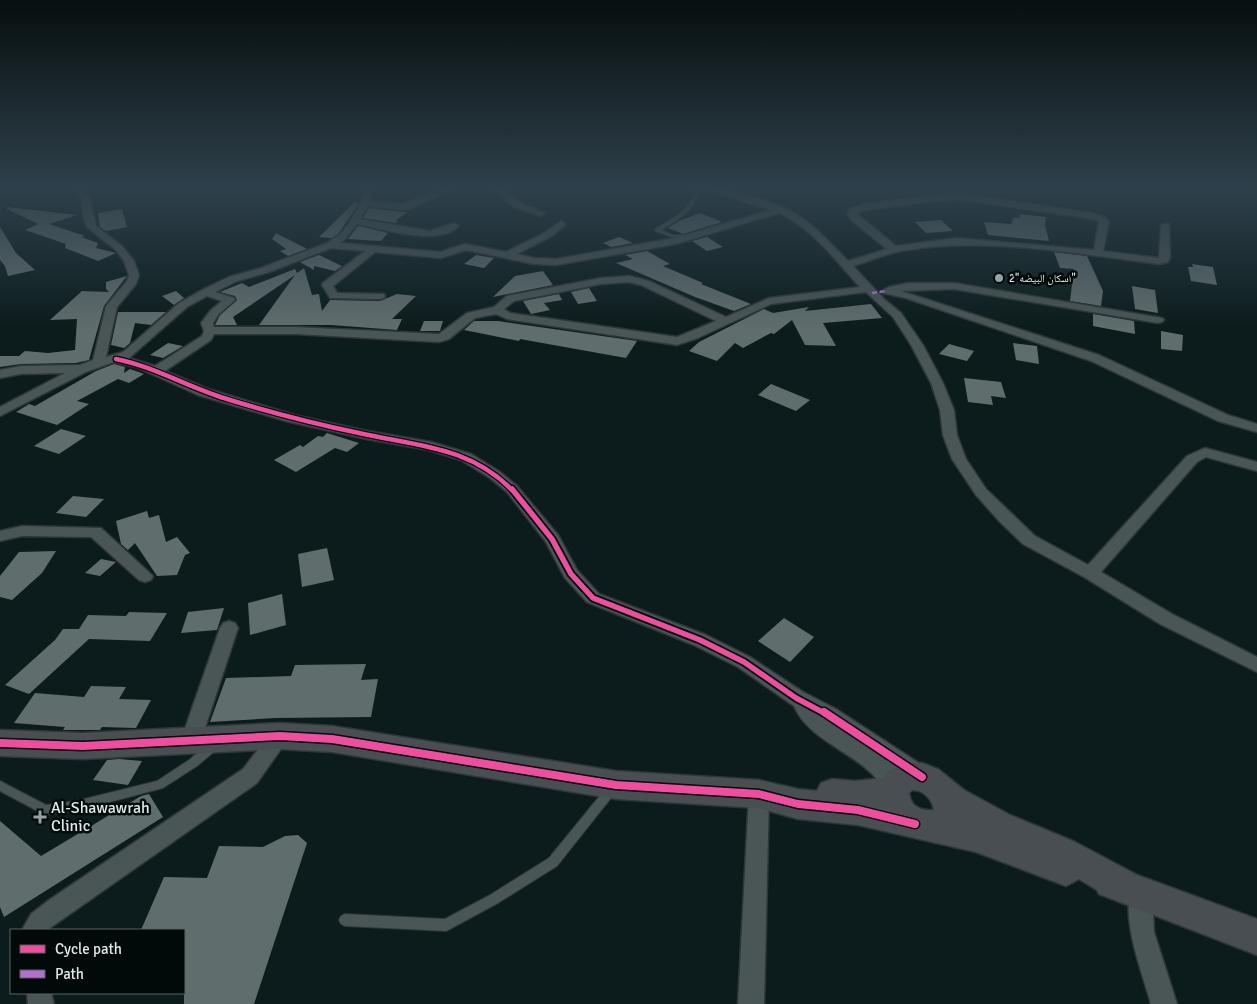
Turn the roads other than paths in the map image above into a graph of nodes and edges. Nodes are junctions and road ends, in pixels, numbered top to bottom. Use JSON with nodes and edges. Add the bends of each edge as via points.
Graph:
{"nodes":[{"id":1,"x":103,"y":236,"type":"edge"},
{"id":2,"x":343,"y":236,"type":"edge"},
{"id":3,"x":545,"y":236,"type":"edge"},
{"id":4,"x":672,"y":236,"type":"edge"},
{"id":5,"x":696,"y":236,"type":"edge"},
{"id":6,"x":817,"y":236,"type":"edge"},
{"id":7,"x":876,"y":236,"type":"edge"},
{"id":8,"x":1101,"y":236,"type":"edge"},
{"id":9,"x":1165,"y":236,"type":"edge"},
{"id":10,"x":692,"y":237,"type":"junction"},
{"id":11,"x":330,"y":245,"type":"junction"},
{"id":12,"x":374,"y":248,"type":"junction"},
{"id":13,"x":894,"y":250,"type":"junction"},
{"id":14,"x":1098,"y":252,"type":"junction"},
{"id":15,"x":506,"y":256,"type":"junction"},
{"id":16,"x":847,"y":265,"type":"junction"},
{"id":17,"x":868,"y":289,"type":"junction"},
{"id":18,"x":206,"y":292,"type":"junction"},
{"id":19,"x":380,"y":296,"type":"dead end"},
{"id":20,"x":498,"y":310,"type":"junction"},
{"id":21,"x":1158,"y":320,"type":"dead end"},
{"id":22,"x":725,"y":321,"type":"junction"},
{"id":23,"x":210,"y":331,"type":"junction"},
{"id":24,"x":116,"y":359,"type":"junction"},
{"id":25,"x":99,"y":362,"type":"junction"},
{"id":26,"x":82,"y":369,"type":"junction"},
{"id":27,"x":156,"y":371,"type":"junction"},
{"id":28,"x":0,"y":374,"type":"edge"},
{"id":29,"x":2,"y":410,"type":"edge"},
{"id":30,"x":1257,"y":428,"type":"edge"},
{"id":31,"x":1257,"y":467,"type":"edge"},
{"id":32,"x":0,"y":536,"type":"edge"},
{"id":33,"x":1090,"y":573,"type":"junction"},
{"id":34,"x":145,"y":576,"type":"dead end"},
{"id":35,"x":229,"y":628,"type":"dead end"},
{"id":36,"x":1257,"y":666,"type":"edge"},
{"id":37,"x":796,"y":698,"type":"junction"},
{"id":38,"x":280,"y":736,"type":"junction"},
{"id":39,"x":221,"y":739,"type":"junction"},
{"id":40,"x":191,"y":740,"type":"junction"},
{"id":41,"x":0,"y":743,"type":"edge"},
{"id":42,"x":616,"y":785,"type":"junction"},
{"id":43,"x":0,"y":786,"type":"edge"},
{"id":44,"x":914,"y":788,"type":"junction"},
{"id":45,"x":759,"y":794,"type":"junction"},
{"id":46,"x":924,"y":825,"type":"junction"},
{"id":47,"x":1133,"y":889,"type":"junction"},
{"id":48,"x":345,"y":920,"type":"dead end"},
{"id":49,"x":35,"y":929,"type":"edge"},
{"id":50,"x":1257,"y":937,"type":"edge"},
{"id":51,"x":752,"y":1004,"type":"edge"},
{"id":52,"x":1164,"y":1004,"type":"edge"}],
"edges":[{"from":1,"to":25,"type":"street","via":[[119,248],[134,275],[112,306]]},
{"from":2,"to":11,"type":"street"},
{"from":3,"to":15,"type":"street"},
{"from":4,"to":10,"type":"lane"},
{"from":5,"to":10,"type":"street"},
{"from":6,"to":16,"type":"street"},
{"from":7,"to":13,"type":"street"},
{"from":8,"to":14,"type":"street"},
{"from":9,"to":14,"type":"street","via":[[1164,260]]},
{"from":10,"to":15,"type":"street","via":[[556,262]]},
{"from":11,"to":12,"type":"street"},
{"from":11,"to":18,"type":"street","via":[[232,279]]},
{"from":12,"to":15,"type":"street","via":[[441,255],[465,248]]},
{"from":12,"to":19,"type":"street","via":[[327,285],[334,296]]},
{"from":13,"to":14,"type":"street","via":[[956,241]]},
{"from":13,"to":16,"type":"street"},
{"from":16,"to":17,"type":"street"},
{"from":17,"to":22,"type":"street","via":[[769,301]]},
{"from":17,"to":33,"type":"street","via":[[897,316],[928,363],[947,410],[950,434],[959,459],[982,492],[1029,540]]},
{"from":18,"to":23,"type":"street","via":[[230,300],[209,319]]},
{"from":18,"to":24,"type":"street","via":[[183,305],[127,355]]},
{"from":20,"to":22,"type":"street","via":[[507,316],[677,341]]},
{"from":20,"to":22,"type":"street","via":[[512,298],[628,279],[645,283]]},
{"from":20,"to":23,"type":"street","via":[[471,315],[445,337],[438,338],[328,331]]},
{"from":21,"to":30,"type":"street","via":[[954,286],[908,286],[887,291],[908,295],[1096,358],[1224,418]]},
{"from":23,"to":27,"type":"street","via":[[207,338]]},
{"from":24,"to":25,"type":"street"},
{"from":24,"to":27,"type":"street"},
{"from":25,"to":26,"type":"street"},
{"from":26,"to":28,"type":"street","via":[[21,370]]},
{"from":26,"to":29,"type":"street"},
{"from":27,"to":37,"type":"street","via":[[203,392],[292,418],[431,446],[466,458],[512,490],[552,539],[582,588],[593,598],[700,640],[744,662]]},
{"from":31,"to":33,"type":"street","via":[[1205,452],[1192,459]]},
{"from":32,"to":34,"type":"street","via":[[22,531],[95,532]]},
{"from":33,"to":36,"type":"street","via":[[1166,619]]},
{"from":35,"to":40,"type":"street"},
{"from":37,"to":44,"type":"street","via":[[830,715]]},
{"from":37,"to":44,"type":"street","via":[[821,726]]},
{"from":38,"to":39,"type":"street"},
{"from":38,"to":42,"type":"street","via":[[332,739]]},
{"from":38,"to":49,"type":"street","via":[[250,776],[57,908]]},
{"from":39,"to":40,"type":"street"},
{"from":39,"to":43,"type":"lane","via":[[193,763],[159,785],[76,806],[44,810]]},
{"from":40,"to":41,"type":"street","via":[[83,746]]},
{"from":42,"to":45,"type":"street"},
{"from":42,"to":48,"type":"lane","via":[[553,862],[446,926]]},
{"from":44,"to":45,"type":"street","via":[[855,795],[798,790]]},
{"from":44,"to":46,"type":"street","via":[[893,799],[899,812]]},
{"from":44,"to":46,"type":"street","via":[[950,804],[946,820]]},
{"from":44,"to":47,"type":"street","via":[[1055,849]]},
{"from":45,"to":46,"type":"street","via":[[798,804],[867,812]]},
{"from":45,"to":51,"type":"street"},
{"from":46,"to":47,"type":"street","via":[[976,836],[1051,864]]},
{"from":47,"to":50,"type":"street"},
{"from":47,"to":52,"type":"street","via":[[1142,932]]}]}
